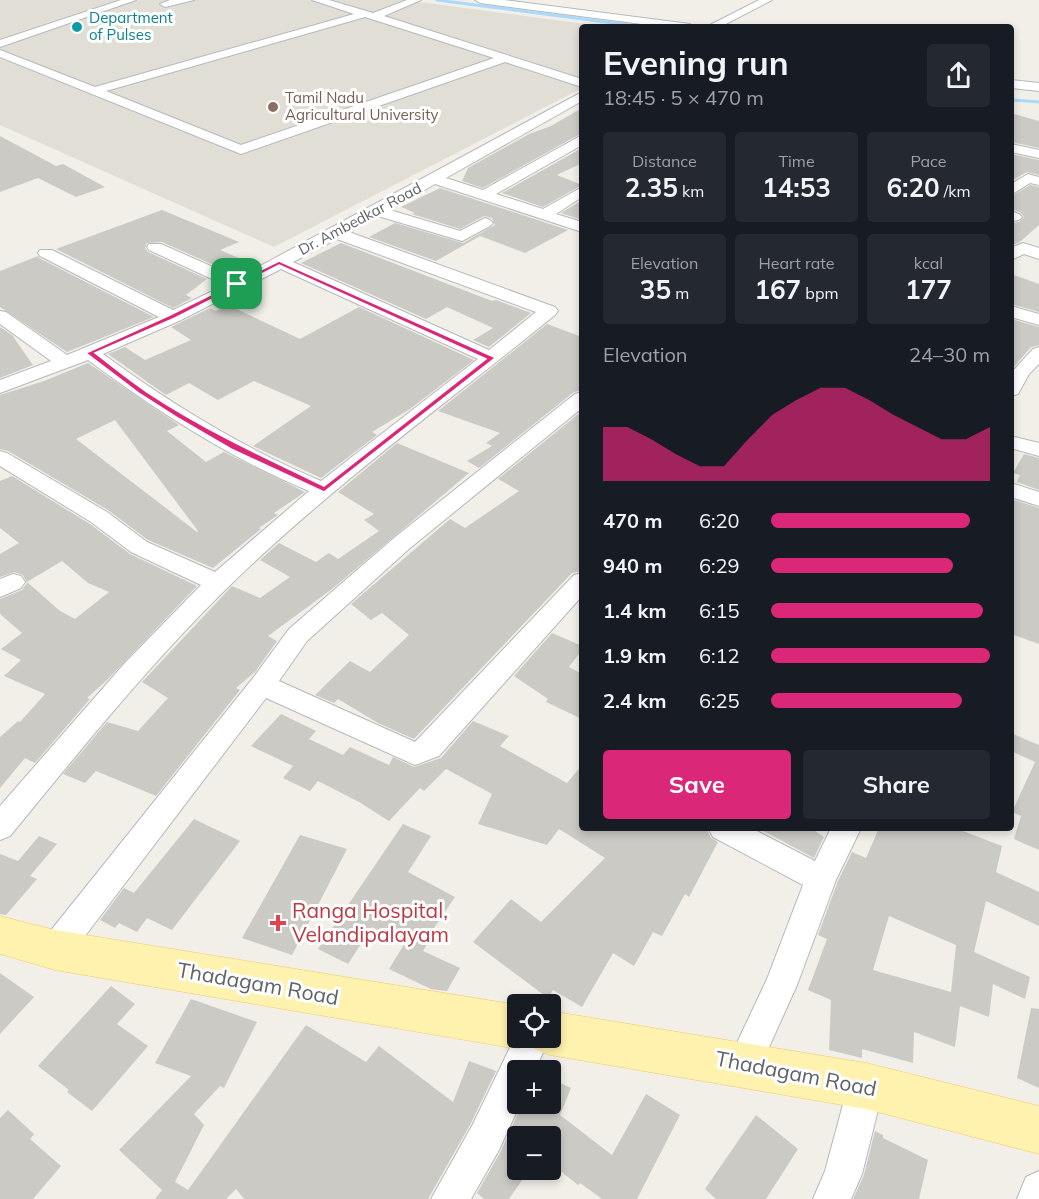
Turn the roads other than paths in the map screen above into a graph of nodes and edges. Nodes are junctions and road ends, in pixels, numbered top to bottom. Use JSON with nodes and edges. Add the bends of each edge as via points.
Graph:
{"nodes":[{"id":1,"x":131,"y":0,"type":"edge"},
{"id":2,"x":189,"y":0,"type":"edge"},
{"id":3,"x":317,"y":0,"type":"edge"},
{"id":4,"x":416,"y":0,"type":"edge"},
{"id":5,"x":480,"y":0,"type":"edge"},
{"id":6,"x":767,"y":0,"type":"edge"},
{"id":7,"x":165,"y":4,"type":"dead end"},
{"id":8,"x":369,"y":15,"type":"junction"},
{"id":9,"x":667,"y":24,"type":"edge"},
{"id":10,"x":717,"y":24,"type":"edge"},
{"id":11,"x":0,"y":44,"type":"edge"},
{"id":12,"x":0,"y":53,"type":"edge"},
{"id":13,"x":506,"y":58,"type":"junction"},
{"id":14,"x":579,"y":82,"type":"edge"},
{"id":15,"x":1014,"y":84,"type":"edge"},
{"id":16,"x":1039,"y":87,"type":"edge"},
{"id":17,"x":93,"y":91,"type":"junction"},
{"id":18,"x":579,"y":98,"type":"edge"},
{"id":19,"x":540,"y":119,"type":"junction"},
{"id":20,"x":574,"y":131,"type":"edge"},
{"id":21,"x":1014,"y":149,"type":"edge"},
{"id":22,"x":1039,"y":154,"type":"edge"},
{"id":23,"x":434,"y":179,"type":"junction"},
{"id":24,"x":1039,"y":181,"type":"edge"},
{"id":25,"x":1014,"y":189,"type":"edge"},
{"id":26,"x":579,"y":194,"type":"edge"},
{"id":27,"x":483,"y":195,"type":"junction"},
{"id":28,"x":377,"y":211,"type":"junction"},
{"id":29,"x":551,"y":218,"type":"junction"},
{"id":30,"x":485,"y":223,"type":"dead end"},
{"id":31,"x":579,"y":226,"type":"edge"},
{"id":32,"x":534,"y":231,"type":"dead end"},
{"id":33,"x":336,"y":233,"type":"junction"},
{"id":34,"x":155,"y":247,"type":"dead end"},
{"id":35,"x":46,"y":253,"type":"dead end"},
{"id":36,"x":1014,"y":253,"type":"edge"},
{"id":37,"x":1039,"y":254,"type":"edge"},
{"id":38,"x":279,"y":262,"type":"junction"},
{"id":39,"x":237,"y":284,"type":"junction"},
{"id":40,"x":1014,"y":312,"type":"edge"},
{"id":41,"x":0,"y":316,"type":"edge"},
{"id":42,"x":172,"y":317,"type":"junction"},
{"id":43,"x":1039,"y":320,"type":"edge"},
{"id":44,"x":90,"y":353,"type":"junction"},
{"id":45,"x":1039,"y":353,"type":"edge"},
{"id":46,"x":491,"y":358,"type":"junction"},
{"id":47,"x":65,"y":362,"type":"junction"},
{"id":48,"x":1016,"y":370,"type":"edge"},
{"id":49,"x":0,"y":387,"type":"edge"},
{"id":50,"x":579,"y":400,"type":"edge"},
{"id":51,"x":1014,"y":444,"type":"edge"},
{"id":52,"x":1039,"y":450,"type":"edge"},
{"id":53,"x":0,"y":457,"type":"edge"},
{"id":54,"x":324,"y":490,"type":"junction"},
{"id":55,"x":1014,"y":491,"type":"edge"},
{"id":56,"x":1039,"y":499,"type":"edge"},
{"id":57,"x":218,"y":583,"type":"junction"},
{"id":58,"x":579,"y":583,"type":"edge"},
{"id":59,"x":261,"y":685,"type":"junction"},
{"id":60,"x":0,"y":827,"type":"edge"},
{"id":61,"x":729,"y":831,"type":"edge"},
{"id":62,"x":845,"y":831,"type":"edge"},
{"id":63,"x":821,"y":879,"type":"junction"},
{"id":64,"x":3,"y":939,"type":"edge"},
{"id":65,"x":55,"y":950,"type":"junction"},
{"id":66,"x":507,"y":1025,"type":"edge"},
{"id":67,"x":561,"y":1035,"type":"edge"},
{"id":68,"x":527,"y":1048,"type":"edge"},
{"id":69,"x":744,"y":1064,"type":"junction"},
{"id":70,"x":866,"y":1086,"type":"junction"},
{"id":71,"x":1039,"y":1130,"type":"edge"},
{"id":72,"x":1039,"y":1190,"type":"edge"},
{"id":73,"x":450,"y":1199,"type":"edge"},
{"id":74,"x":832,"y":1199,"type":"edge"},
{"id":75,"x":1036,"y":1199,"type":"edge"}],
"edges":[{"from":1,"to":11,"type":"street","via":[[106,15],[78,17]]},
{"from":2,"to":7,"type":"street"},
{"from":3,"to":8,"type":"street"},
{"from":4,"to":8,"type":"street"},
{"from":5,"to":9,"type":"street"},
{"from":6,"to":10,"type":"street"},
{"from":8,"to":13,"type":"street"},
{"from":8,"to":17,"type":"street"},
{"from":12,"to":17,"type":"street"},
{"from":13,"to":14,"type":"street"},
{"from":13,"to":17,"type":"street","via":[[241,150]]},
{"from":15,"to":16,"type":"street"},
{"from":18,"to":19,"type":"street","name":"Dr. Ambedkar Road"},
{"from":19,"to":20,"type":"street"},
{"from":19,"to":23,"type":"street","name":"Dr. Ambedkar Road"},
{"from":20,"to":27,"type":"street"},
{"from":21,"to":22,"type":"street"},
{"from":23,"to":27,"type":"street"},
{"from":23,"to":28,"type":"street","name":"Dr. Ambedkar Road"},
{"from":24,"to":25,"type":"street","via":[[1028,178]]},
{"from":26,"to":29,"type":"street"},
{"from":27,"to":29,"type":"street"},
{"from":28,"to":30,"type":"street","via":[[462,236]]},
{"from":28,"to":33,"type":"street","name":"Dr. Ambedkar Road"},
{"from":29,"to":31,"type":"street"},
{"from":29,"to":32,"type":"street"},
{"from":33,"to":38,"type":"street","name":"Dr. Ambedkar Road"},
{"from":33,"to":46,"type":"street","via":[[549,311]]},
{"from":34,"to":39,"type":"street"},
{"from":35,"to":42,"type":"street"},
{"from":36,"to":37,"type":"street","via":[[1023,248]]},
{"from":38,"to":39,"type":"street","name":"Dr. Ambedkar Road"},
{"from":38,"to":46,"type":"street"},
{"from":39,"to":42,"type":"street","name":"Dr. Ambedkar Road"},
{"from":40,"to":43,"type":"street"},
{"from":41,"to":47,"type":"street"},
{"from":42,"to":44,"type":"street","name":"Dr. Ambedkar Road"},
{"from":44,"to":47,"type":"street","name":"Dr. Ambedkar Road"},
{"from":44,"to":54,"type":"street","via":[[178,415]]},
{"from":45,"to":48,"type":"street"},
{"from":46,"to":54,"type":"street"},
{"from":47,"to":49,"type":"street","name":"Dr. Ambedkar Road"},
{"from":50,"to":59,"type":"street","via":[[348,590],[298,635]]},
{"from":51,"to":52,"type":"street"},
{"from":53,"to":57,"type":"street","via":[[99,517],[139,547]]},
{"from":54,"to":57,"type":"street"},
{"from":55,"to":56,"type":"street"},
{"from":57,"to":60,"type":"street","via":[[114,693]]},
{"from":58,"to":59,"type":"street","via":[[421,753],[415,754]]},
{"from":59,"to":65,"type":"street"},
{"from":61,"to":63,"type":"street"},
{"from":62,"to":63,"type":"street"},
{"from":63,"to":69,"type":"street","via":[[781,985]]},
{"from":64,"to":65,"type":"main road","name":"Thadagam Road"},
{"from":65,"to":66,"type":"main road","name":"Thadagam Road"},
{"from":67,"to":69,"type":"main road","name":"Thadagam Road"},
{"from":68,"to":73,"type":"street","via":[[486,1137]]},
{"from":69,"to":70,"type":"main road","name":"Thadagam Road"},
{"from":70,"to":71,"type":"main road","name":"Thadagam Road"},
{"from":70,"to":74,"type":"street","via":[[843,1174]]},
{"from":72,"to":75,"type":"street"}]}
